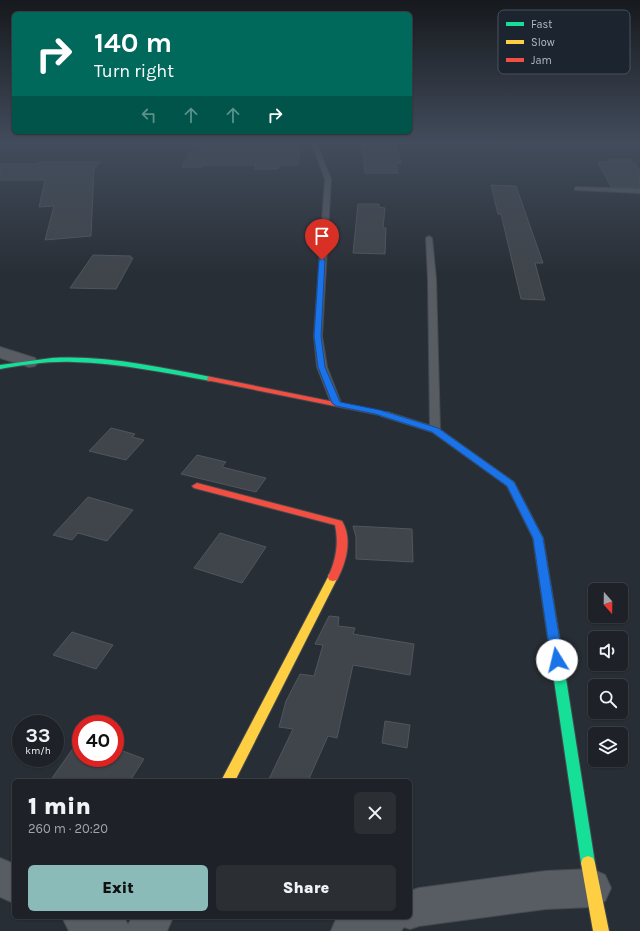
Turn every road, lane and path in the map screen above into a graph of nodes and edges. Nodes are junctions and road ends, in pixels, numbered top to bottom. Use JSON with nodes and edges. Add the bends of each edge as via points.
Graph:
{"nodes":[{"id":1,"x":327,"y":187,"type":"edge"},
{"id":2,"x":577,"y":189,"type":"dead end"},
{"id":3,"x":640,"y":191,"type":"edge"},
{"id":4,"x":429,"y":238,"type":"dead end"},
{"id":5,"x":0,"y":352,"type":"edge"},
{"id":6,"x":29,"y":362,"type":"junction"},
{"id":7,"x":0,"y":367,"type":"edge"},
{"id":8,"x":336,"y":403,"type":"junction"},
{"id":9,"x":435,"y":430,"type":"junction"},
{"id":10,"x":197,"y":486,"type":"dead end"},
{"id":11,"x":229,"y":779,"type":"edge"},
{"id":12,"x":0,"y":876,"type":"edge"},
{"id":13,"x":12,"y":883,"type":"edge"},
{"id":14,"x":592,"y":888,"type":"junction"},
{"id":15,"x":412,"y":909,"type":"edge"},
{"id":16,"x":85,"y":919,"type":"edge"},
{"id":17,"x":153,"y":919,"type":"edge"},
{"id":18,"x":383,"y":919,"type":"edge"},
{"id":19,"x":111,"y":931,"type":"edge"},
{"id":20,"x":145,"y":931,"type":"edge"},
{"id":21,"x":350,"y":931,"type":"edge"},
{"id":22,"x":601,"y":931,"type":"edge"}],
"edges":[{"from":1,"to":8,"type":"lane","via":[[318,336],[322,367]]},
{"from":2,"to":3,"type":"lane"},
{"from":4,"to":9,"type":"lane"},
{"from":5,"to":6,"type":"street"},
{"from":6,"to":7,"type":"street"},
{"from":6,"to":8,"type":"street","via":[[82,360],[168,370]]},
{"from":8,"to":9,"type":"street","via":[[377,412]]},
{"from":9,"to":14,"type":"street","via":[[511,484],[538,538]]},
{"from":10,"to":11,"type":"street","via":[[339,523],[343,537],[341,562]]},
{"from":12,"to":13,"type":"street"},
{"from":14,"to":15,"type":"street","via":[[546,890],[419,906]]},
{"from":14,"to":22,"type":"street"},
{"from":16,"to":19,"type":"street"},
{"from":17,"to":20,"type":"street"},
{"from":18,"to":21,"type":"street"}]}
